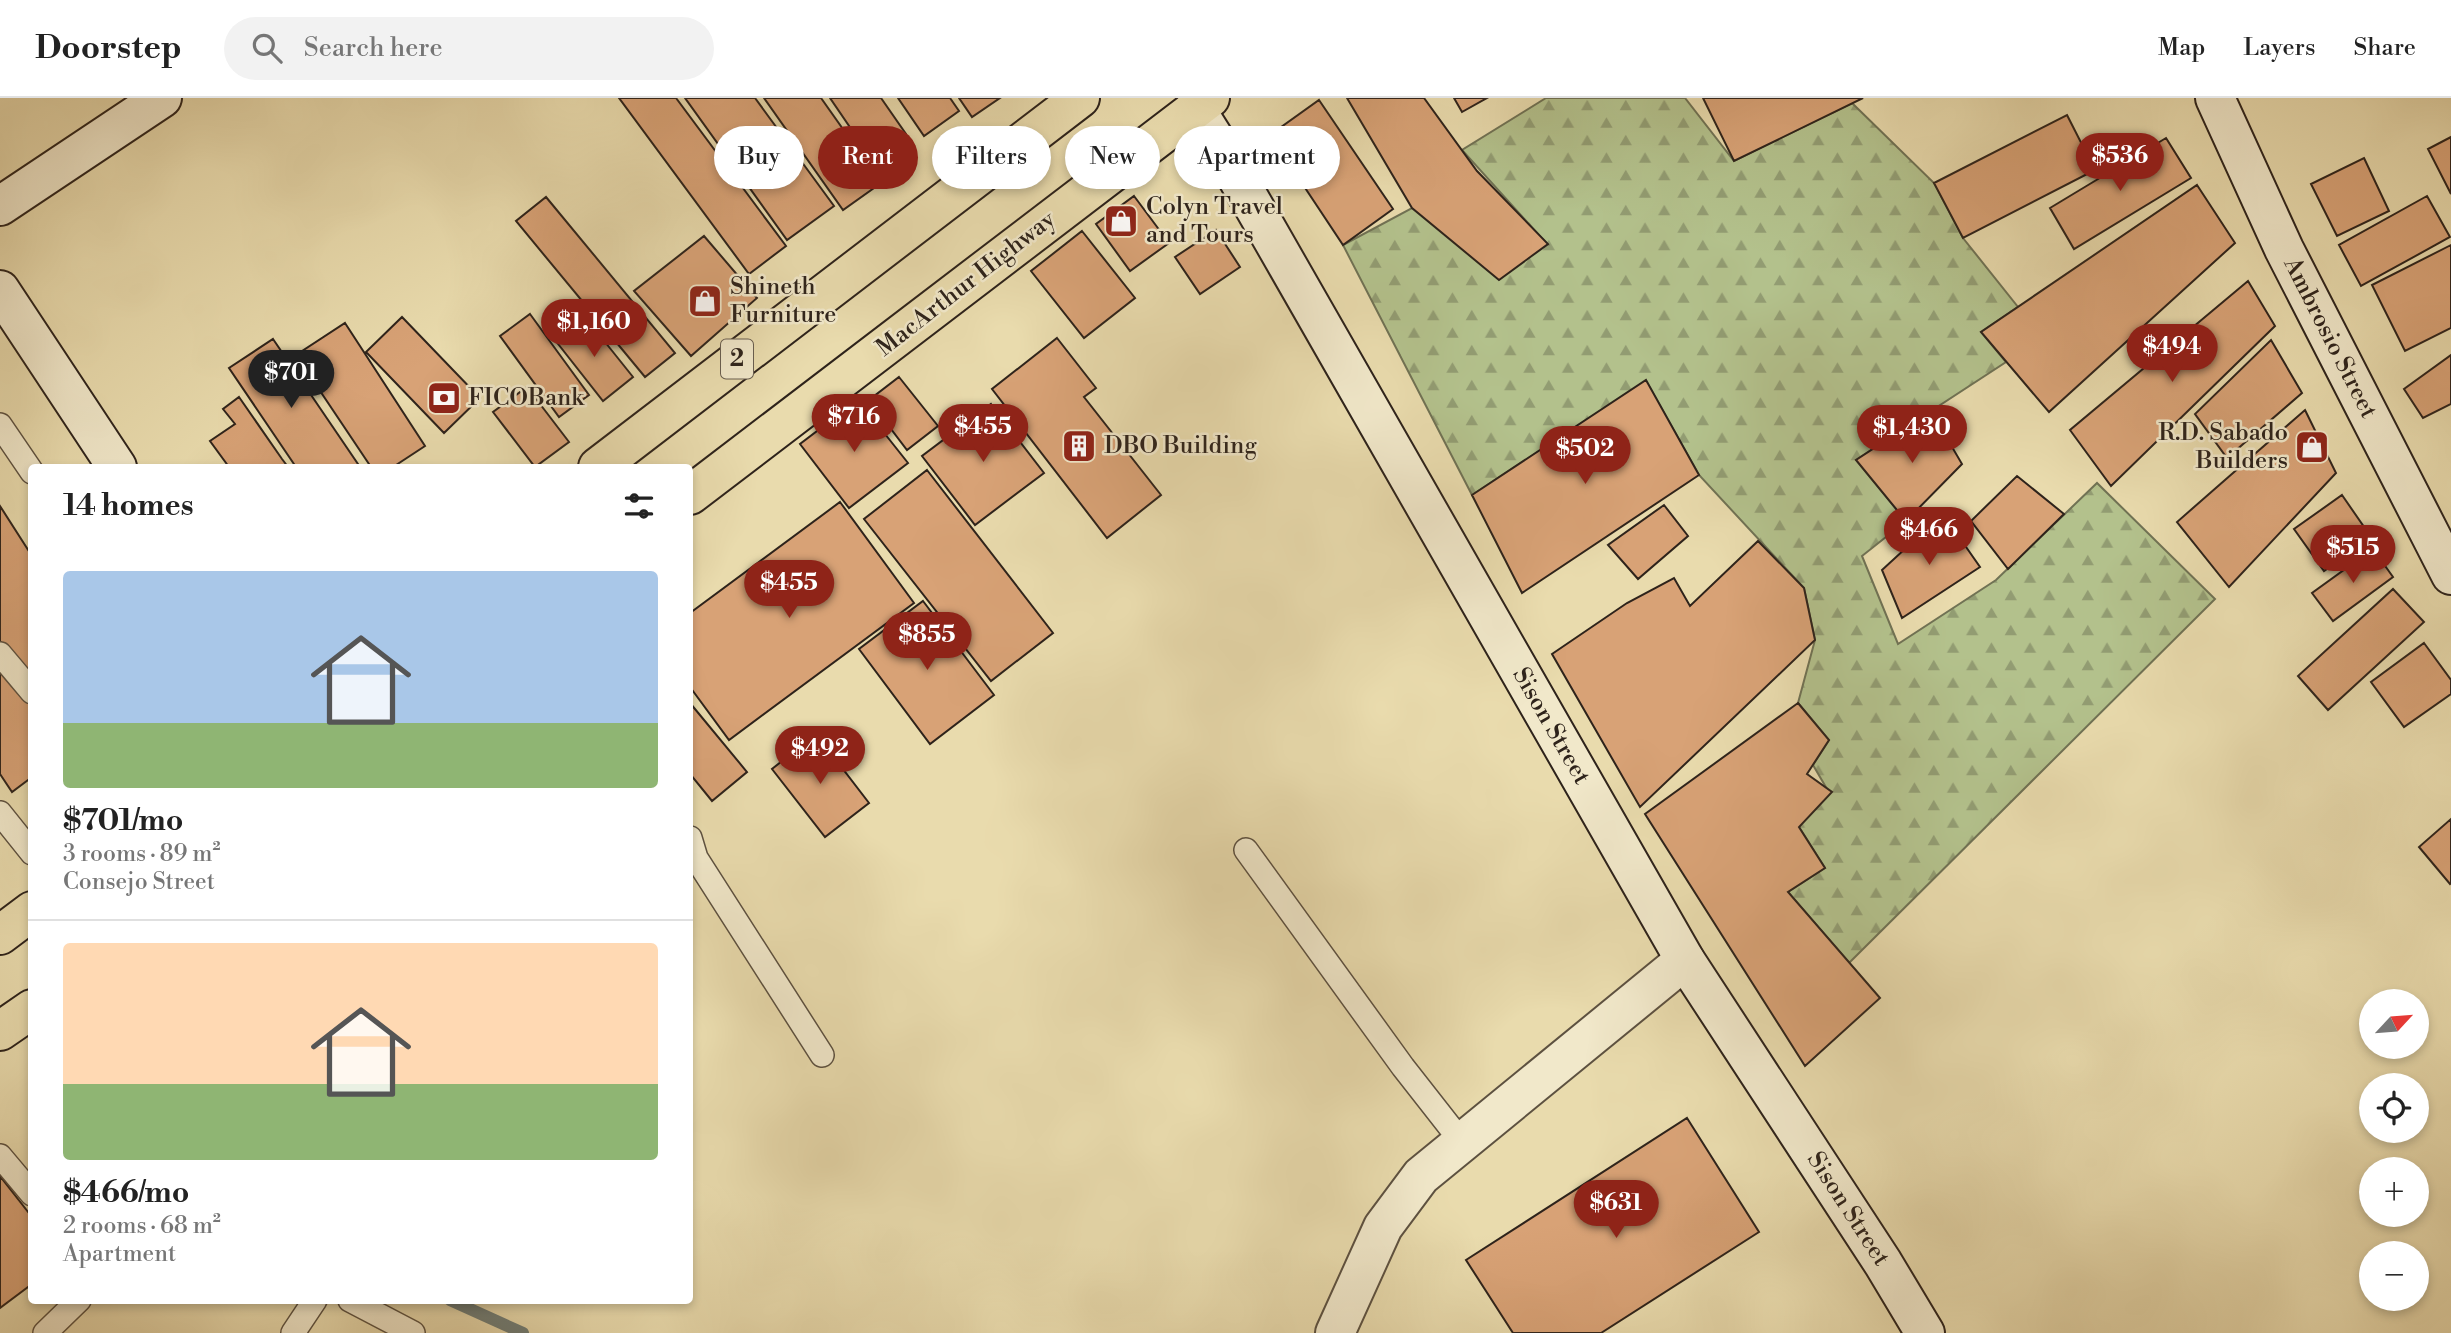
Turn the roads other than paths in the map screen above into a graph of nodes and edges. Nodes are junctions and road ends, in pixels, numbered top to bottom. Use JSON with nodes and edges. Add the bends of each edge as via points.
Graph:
{"nodes":[{"id":1,"x":162,"y":98,"type":"edge"},
{"id":2,"x":1080,"y":98,"type":"edge"},
{"id":3,"x":2214,"y":98,"type":"edge"},
{"id":4,"x":1202,"y":103,"type":"edge"},
{"id":5,"x":0,"y":206,"type":"edge"},
{"id":6,"x":0,"y":290,"type":"edge"},
{"id":7,"x":0,"y":425,"type":"edge"},
{"id":8,"x":115,"y":464,"type":"edge"},
{"id":9,"x":602,"y":464,"type":"edge"},
{"id":10,"x":28,"y":466,"type":"edge"},
{"id":11,"x":693,"y":493,"type":"edge"},
{"id":12,"x":2451,"y":575,"type":"edge"},
{"id":13,"x":0,"y":654,"type":"edge"},
{"id":14,"x":28,"y":687,"type":"edge"},
{"id":15,"x":0,"y":813,"type":"edge"},
{"id":16,"x":28,"y":848,"type":"edge"},
{"id":17,"x":693,"y":848,"type":"edge"},
{"id":18,"x":1246,"y":850,"type":"dead end"},
{"id":19,"x":28,"y":914,"type":"edge"},
{"id":20,"x":0,"y":935,"type":"edge"},
{"id":21,"x":1685,"y":960,"type":"junction"},
{"id":22,"x":28,"y":1012,"type":"edge"},
{"id":23,"x":0,"y":1031,"type":"edge"},
{"id":24,"x":822,"y":1055,"type":"dead end"},
{"id":25,"x":1461,"y":1140,"type":"junction"},
{"id":26,"x":0,"y":1156,"type":"edge"},
{"id":27,"x":28,"y":1190,"type":"edge"},
{"id":28,"x":75,"y":1304,"type":"edge"},
{"id":29,"x":312,"y":1304,"type":"edge"},
{"id":30,"x":358,"y":1304,"type":"edge"},
{"id":31,"x":45,"y":1333,"type":"edge"},
{"id":32,"x":293,"y":1333,"type":"edge"},
{"id":33,"x":413,"y":1333,"type":"edge"},
{"id":34,"x":1335,"y":1333,"type":"edge"},
{"id":35,"x":1925,"y":1333,"type":"edge"}],
"edges":[{"from":1,"to":5,"type":"street"},
{"from":2,"to":9,"type":"main road","number":"2"},
{"from":3,"to":12,"type":"street","name":"Ambrosio Street","via":[[2284,249]]},
{"from":4,"to":11,"type":"main road","name":"MacArthur Highway"},
{"from":4,"to":21,"type":"street","name":"Sison Street","via":[[1223,151]]},
{"from":6,"to":8,"type":"street"},
{"from":7,"to":10,"type":"lane"},
{"from":13,"to":14,"type":"lane"},
{"from":15,"to":16,"type":"lane"},
{"from":17,"to":24,"type":"lane"},
{"from":18,"to":25,"type":"lane"},
{"from":19,"to":20,"type":"main road"},
{"from":21,"to":25,"type":"street"},
{"from":21,"to":35,"type":"street","name":"Sison Street"},
{"from":22,"to":23,"type":"main road"},
{"from":25,"to":34,"type":"street","via":[[1421,1175],[1383,1227]]},
{"from":26,"to":27,"type":"lane"},
{"from":28,"to":31,"type":"lane"},
{"from":29,"to":32,"type":"lane"},
{"from":30,"to":33,"type":"lane"}]}
